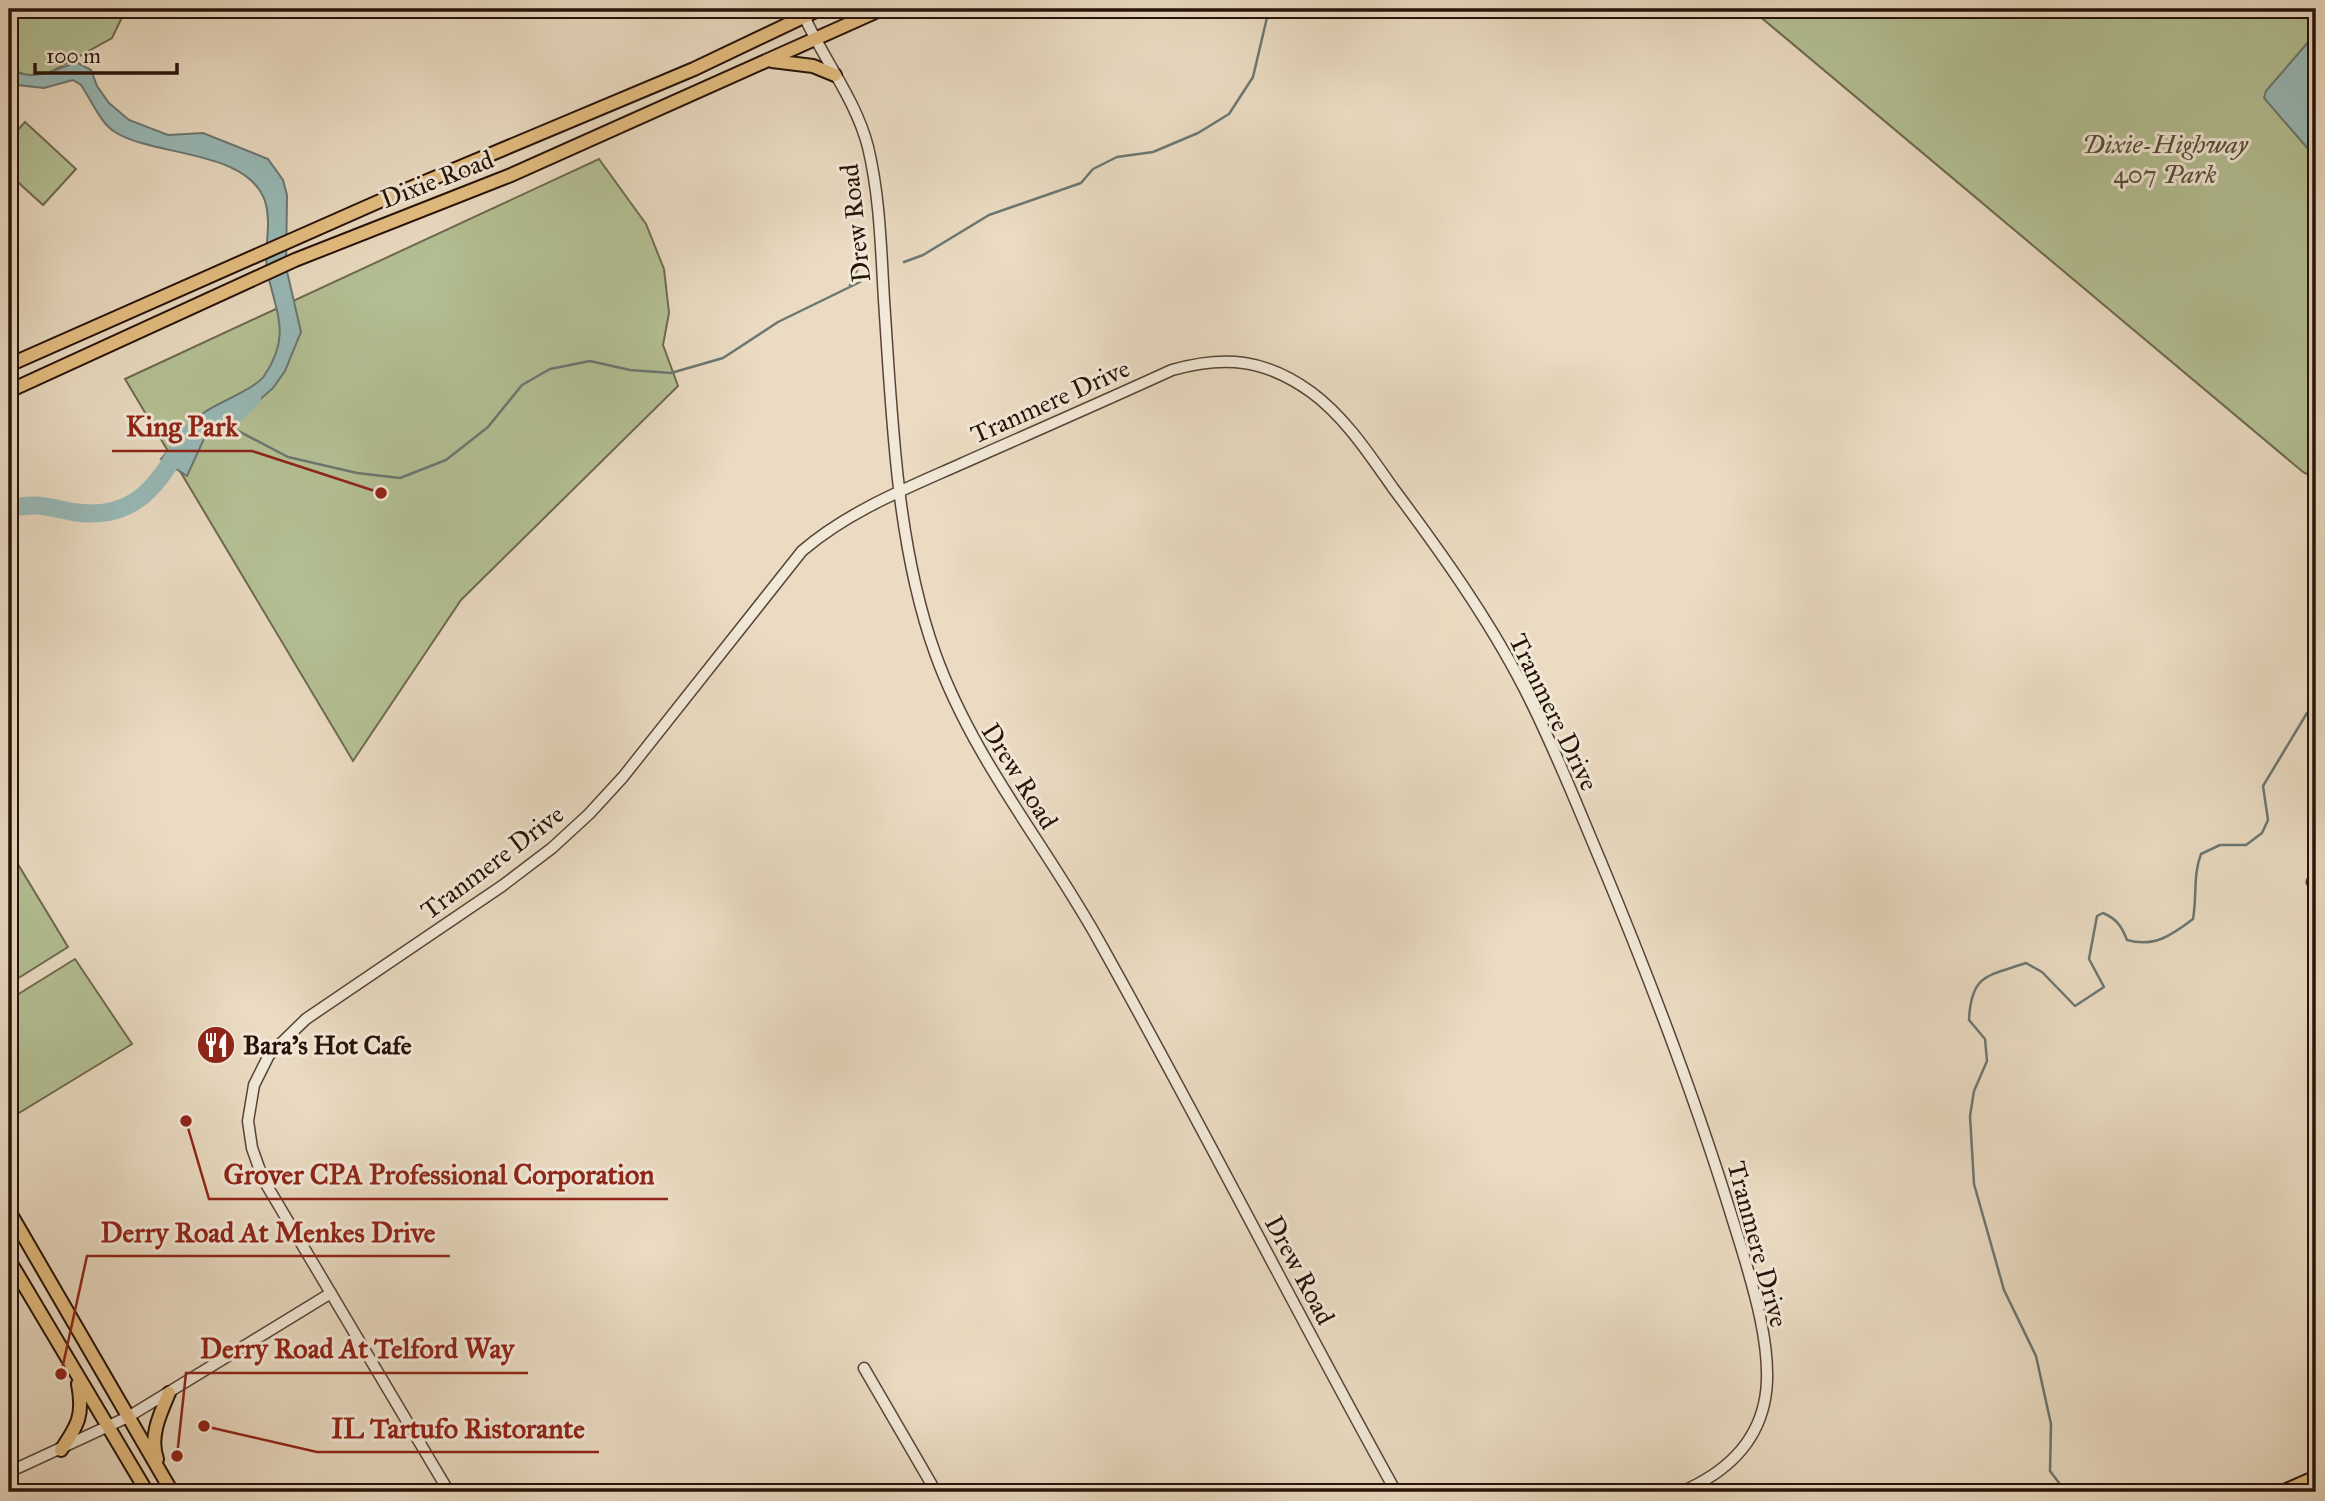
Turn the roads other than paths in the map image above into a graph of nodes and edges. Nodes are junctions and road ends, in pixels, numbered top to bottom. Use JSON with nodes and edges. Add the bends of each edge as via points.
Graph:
{"nodes":[{"id":1,"x":820,"y":9,"type":"edge"},
{"id":2,"x":882,"y":9,"type":"edge"},
{"id":3,"x":804,"y":16,"type":"junction"},
{"id":4,"x":814,"y":39,"type":"junction"},
{"id":5,"x":768,"y":60,"type":"junction"},
{"id":6,"x":835,"y":75,"type":"junction"},
{"id":7,"x":9,"y":365,"type":"edge"},
{"id":8,"x":9,"y":391,"type":"edge"},
{"id":9,"x":901,"y":491,"type":"junction"},
{"id":10,"x":9,"y":1211,"type":"edge"},
{"id":11,"x":9,"y":1260,"type":"edge"},
{"id":12,"x":331,"y":1293,"type":"junction"},
{"id":13,"x":864,"y":1368,"type":"dead end"},
{"id":14,"x":76,"y":1374,"type":"junction"},
{"id":15,"x":169,"y":1393,"type":"junction"},
{"id":16,"x":128,"y":1417,"type":"junction"},
{"id":17,"x":107,"y":1427,"type":"junction"},
{"id":18,"x":61,"y":1450,"type":"junction"},
{"id":19,"x":9,"y":1472,"type":"edge"},
{"id":20,"x":2316,"y":1477,"type":"edge"},
{"id":21,"x":169,"y":1487,"type":"edge"},
{"id":22,"x":147,"y":1492,"type":"edge"},
{"id":23,"x":449,"y":1492,"type":"edge"},
{"id":24,"x":936,"y":1492,"type":"edge"},
{"id":25,"x":1396,"y":1492,"type":"edge"},
{"id":26,"x":1681,"y":1492,"type":"edge"},
{"id":27,"x":2282,"y":1492,"type":"edge"}],
"edges":[{"from":1,"to":3,"type":"main road","name":"Dixie Road"},
{"from":2,"to":4,"type":"main road","name":"Dixie Road"},
{"from":3,"to":4,"type":"street","name":"Drew Road"},
{"from":3,"to":7,"type":"main road","name":"Dixie Road","via":[[694,69]]},
{"from":4,"to":5,"type":"main road","name":"Dixie Road"},
{"from":4,"to":6,"type":"street","name":"Drew Road"},
{"from":5,"to":6,"type":"main road","via":[[813,66]]},
{"from":5,"to":8,"type":"main road","name":"Dixie Road","via":[[511,175],[295,260]]},
{"from":6,"to":9,"type":"street","name":"Drew Road","via":[[868,146],[878,205]]},
{"from":9,"to":12,"type":"street","name":"Tranmere Drive","via":[[847,516],[802,551],[623,777],[552,848],[306,1019],[269,1055],[254,1085],[248,1121],[251,1148],[263,1179]]},
{"from":9,"to":25,"type":"street","name":"Drew Road","via":[[911,572],[960,716],[1097,937]]},
{"from":9,"to":26,"type":"street","name":"Tranmere Drive","via":[[1199,362],[1256,363],[1285,375],[1312,394],[1356,438],[1465,591],[1523,686],[1656,994],[1718,1175],[1762,1331],[1765,1402],[1740,1454],[1700,1484]]},
{"from":10,"to":16,"type":"main road"},
{"from":11,"to":14,"type":"main road"},
{"from":12,"to":15,"type":"street"},
{"from":12,"to":23,"type":"street","name":"Tranmere Drive"},
{"from":13,"to":24,"type":"street"},
{"from":14,"to":17,"type":"main road"},
{"from":14,"to":18,"type":"main road","via":[[82,1408]]},
{"from":15,"to":16,"type":"street"},
{"from":15,"to":21,"type":"main road","via":[[153,1447]]},
{"from":16,"to":17,"type":"street"},
{"from":16,"to":21,"type":"main road"},
{"from":17,"to":18,"type":"street"},
{"from":17,"to":22,"type":"main road"},
{"from":18,"to":19,"type":"street"},
{"from":20,"to":27,"type":"main road"}]}
